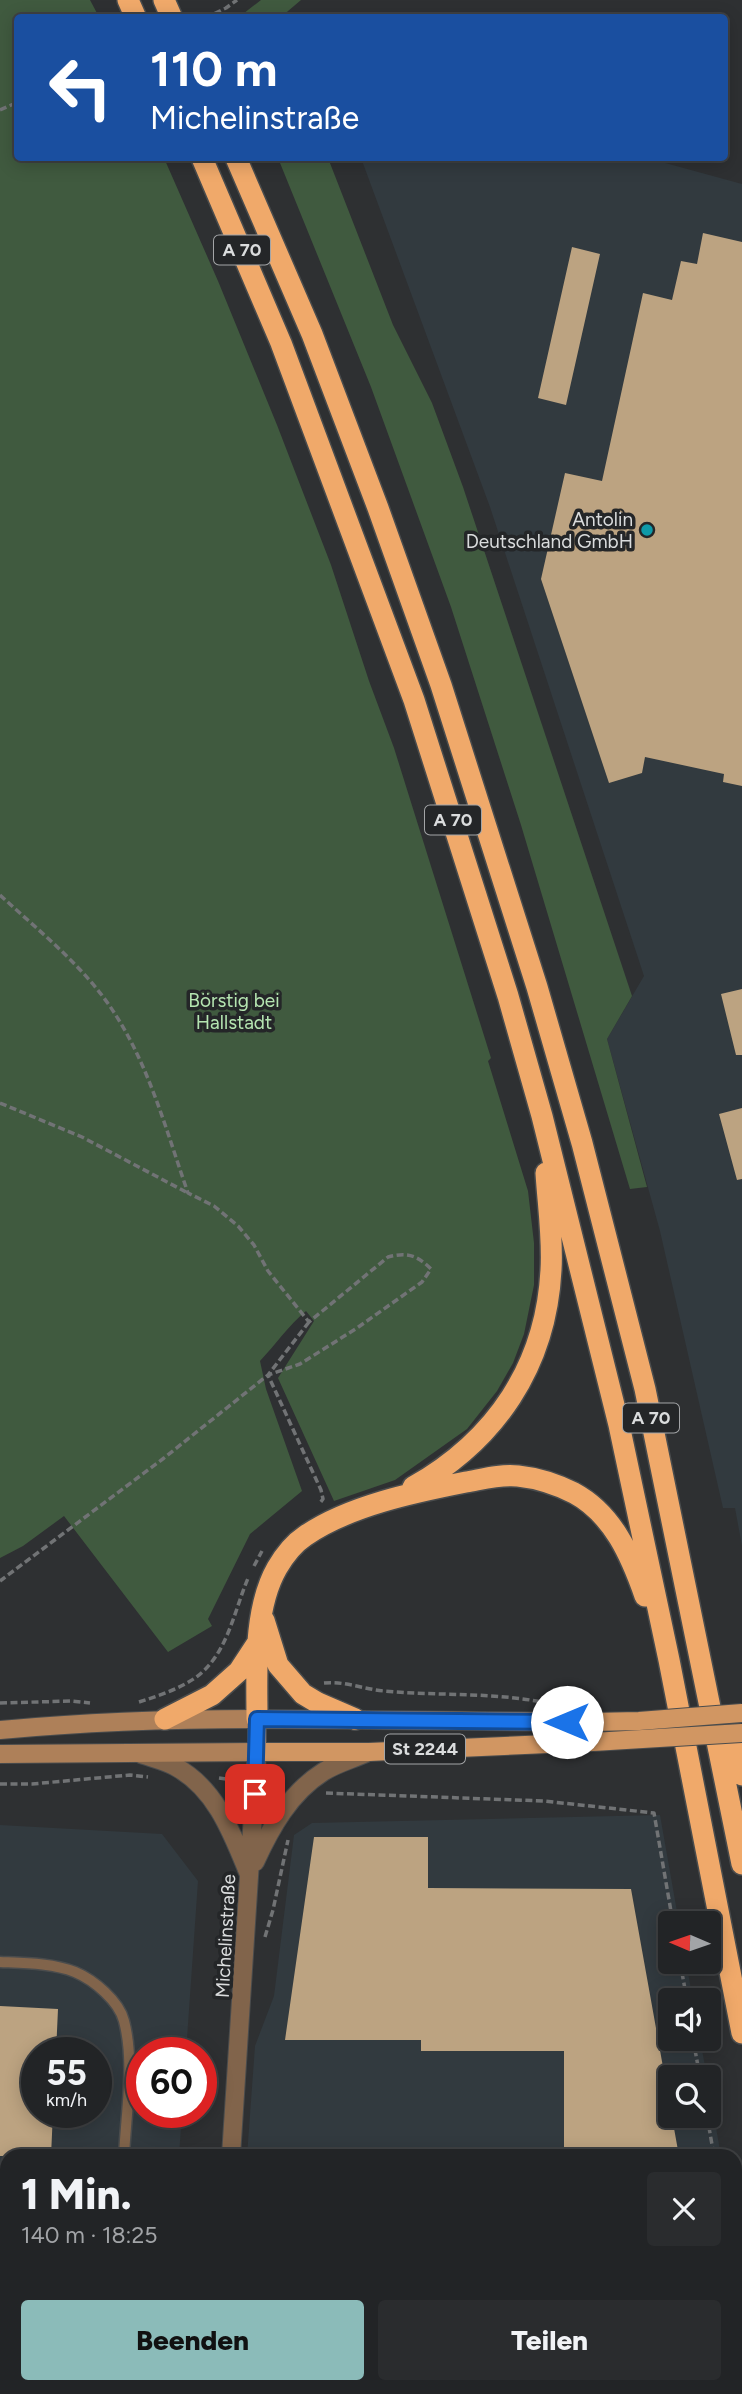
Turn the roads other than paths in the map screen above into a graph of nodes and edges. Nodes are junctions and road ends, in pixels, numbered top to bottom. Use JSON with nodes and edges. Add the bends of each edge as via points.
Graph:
{"nodes":[{"id":1,"x":203,"y":161,"type":"edge"},
{"id":2,"x":237,"y":161,"type":"edge"},
{"id":3,"x":542,"y":1116,"type":"junction"},
{"id":4,"x":393,"y":1498,"type":"junction"},
{"id":5,"x":263,"y":1614,"type":"junction"},
{"id":6,"x":258,"y":1643,"type":"junction"},
{"id":7,"x":669,"y":1660,"type":"junction"},
{"id":8,"x":708,"y":1696,"type":"junction"},
{"id":9,"x":742,"y":1713,"type":"edge"},
{"id":10,"x":355,"y":1718,"type":"junction"},
{"id":11,"x":164,"y":1719,"type":"junction"},
{"id":12,"x":257,"y":1719,"type":"junction"},
{"id":13,"x":0,"y":1730,"type":"edge"},
{"id":14,"x":742,"y":1733,"type":"edge"},
{"id":15,"x":136,"y":1752,"type":"junction"},
{"id":16,"x":257,"y":1752,"type":"junction"},
{"id":17,"x":369,"y":1752,"type":"junction"},
{"id":18,"x":0,"y":1754,"type":"edge"},
{"id":19,"x":742,"y":1775,"type":"edge"},
{"id":20,"x":742,"y":1864,"type":"edge"},
{"id":21,"x":250,"y":1875,"type":"junction"},
{"id":22,"x":0,"y":1962,"type":"edge"},
{"id":23,"x":742,"y":2033,"type":"edge"},
{"id":24,"x":124,"y":2149,"type":"edge"},
{"id":25,"x":231,"y":2149,"type":"edge"}],
"edges":[{"from":1,"to":3,"type":"highway","number":"A 70","via":[[282,343],[414,700]]},
{"from":2,"to":8,"type":"highway","number":"A 70","via":[[312,334],[378,508],[441,685],[537,987],[645,1389]]},
{"from":3,"to":4,"type":"highway","via":[[551,1270],[543,1321],[528,1367],[498,1417],[463,1454]]},
{"from":3,"to":7,"type":"highway","number":"A 70","via":[[620,1425]]},
{"from":4,"to":5,"type":"highway","via":[[326,1525],[290,1549],[268,1588]]},
{"from":4,"to":7,"type":"highway","via":[[498,1476],[518,1476],[576,1494],[606,1518],[623,1544]]},
{"from":5,"to":6,"type":"highway"},
{"from":5,"to":10,"type":"highway","via":[[278,1665],[303,1694]]},
{"from":6,"to":11,"type":"highway","via":[[239,1671],[212,1695]]},
{"from":6,"to":12,"type":"highway"},
{"from":7,"to":23,"type":"highway","number":"A 70"},
{"from":8,"to":19,"type":"highway","via":[[737,1752]]},
{"from":8,"to":20,"type":"highway","number":"A 70"},
{"from":9,"to":10,"type":"main road","number":"St 2244","bridge":true,"via":[[592,1722]]},
{"from":10,"to":12,"type":"main road","number":"St 2244"},
{"from":11,"to":12,"type":"main road","number":"St 2244"},
{"from":11,"to":13,"type":"main road","number":"St 2244"},
{"from":12,"to":16,"type":"main road","name":"Michelinstraße"},
{"from":14,"to":17,"type":"main road","number":"St 2244","bridge":true},
{"from":15,"to":16,"type":"main road","number":"St 2244"},
{"from":15,"to":18,"type":"main road","number":"St 2244"},
{"from":15,"to":21,"type":"street","via":[[177,1767],[202,1786],[219,1807]]},
{"from":16,"to":17,"type":"main road","number":"St 2244"},
{"from":16,"to":21,"type":"street","name":"Michelinstraße"},
{"from":17,"to":21,"type":"street","via":[[325,1770],[298,1793],[281,1811]]},
{"from":21,"to":25,"type":"street","name":"Michelinstraße"},
{"from":22,"to":24,"type":"lane","via":[[75,1972],[104,1990],[124,2018],[129,2058]]}]}
